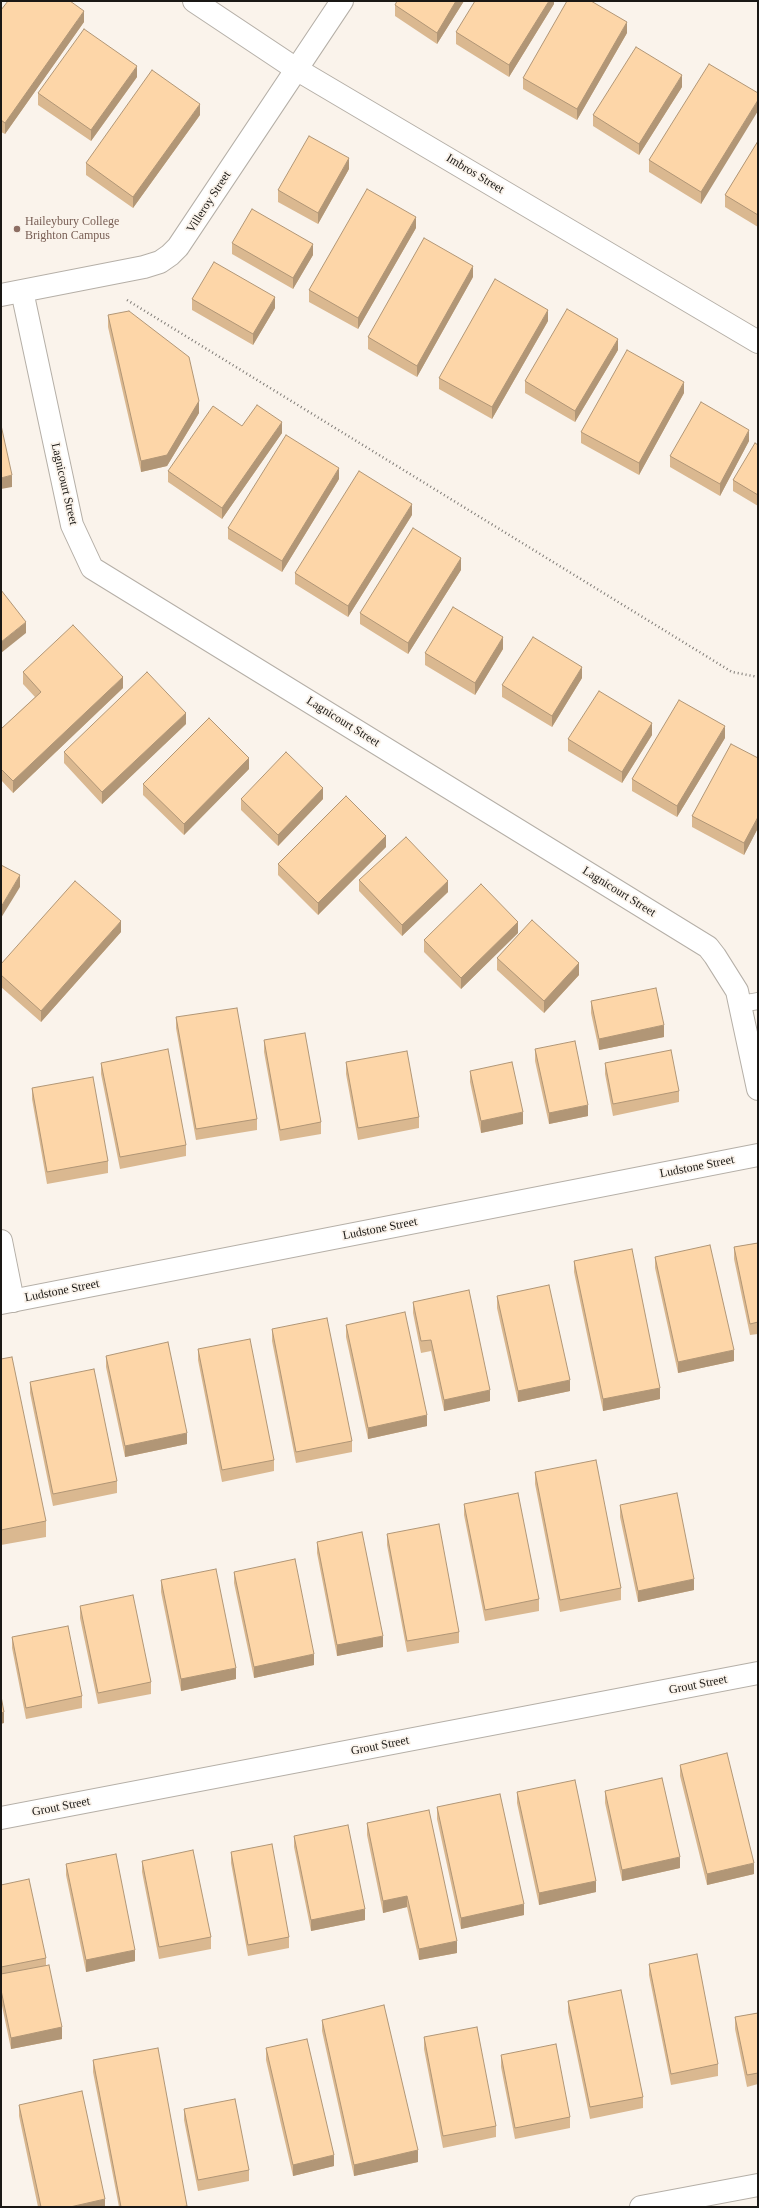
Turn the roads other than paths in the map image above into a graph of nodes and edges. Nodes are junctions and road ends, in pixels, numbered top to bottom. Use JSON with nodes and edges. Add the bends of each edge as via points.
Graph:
{"nodes":[{"id":1,"x":194,"y":1,"type":"edge"},
{"id":2,"x":342,"y":1,"type":"edge"},
{"id":3,"x":296,"y":69,"type":"junction"},
{"id":4,"x":22,"y":291,"type":"junction"},
{"id":5,"x":1,"y":296,"type":"edge"},
{"id":6,"x":758,"y":342,"type":"edge"},
{"id":7,"x":750,"y":1003,"type":"edge"},
{"id":8,"x":758,"y":1089,"type":"edge"},
{"id":9,"x":758,"y":1155,"type":"edge"},
{"id":10,"x":1,"y":1240,"type":"edge"},
{"id":11,"x":7,"y":1302,"type":"edge"},
{"id":12,"x":758,"y":1674,"type":"edge"},
{"id":13,"x":1,"y":1818,"type":"edge"},
{"id":14,"x":758,"y":2185,"type":"edge"},
{"id":15,"x":641,"y":2207,"type":"edge"}],
"edges":[{"from":1,"to":3,"type":"street","name":"Imbros Street"},
{"from":2,"to":3,"type":"street","name":"Villeroy Street"},
{"from":3,"to":4,"type":"street","name":"Villeroy Street","via":[[178,247],[160,262]]},
{"from":3,"to":6,"type":"street","name":"Imbros Street"},
{"from":4,"to":5,"type":"street","name":"Villeroy Street"},
{"from":4,"to":7,"type":"street","name":"Lagnicourt Street","via":[[72,525],[92,568],[697,940],[716,956],[733,984]]},
{"from":7,"to":8,"type":"street","name":"Lagnicourt Street"},
{"from":9,"to":11,"type":"street","name":"Ludstone Street"},
{"from":10,"to":11,"type":"street"},
{"from":12,"to":13,"type":"street","name":"Grout Street"},
{"from":14,"to":15,"type":"street"}]}
